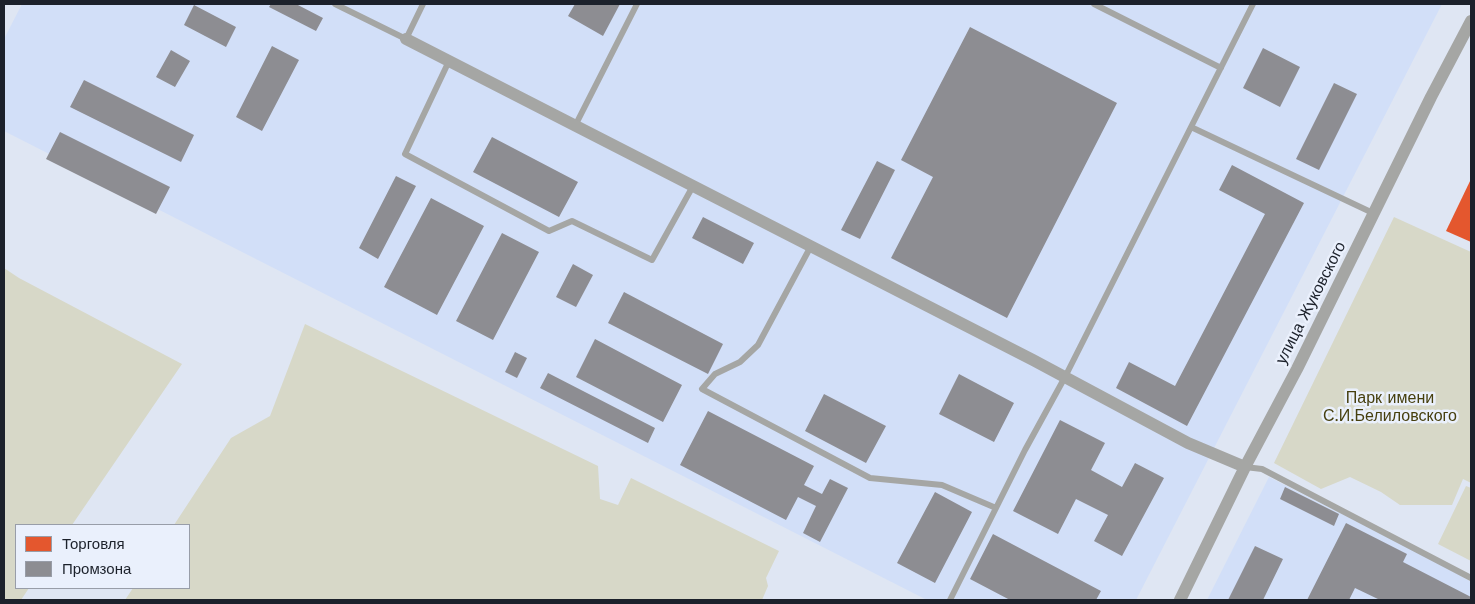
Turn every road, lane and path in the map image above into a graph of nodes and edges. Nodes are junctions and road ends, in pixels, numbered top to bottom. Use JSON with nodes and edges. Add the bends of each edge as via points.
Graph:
{"nodes":[{"id":1,"x":335,"y":4,"type":"edge"},
{"id":2,"x":423,"y":4,"type":"edge"},
{"id":3,"x":638,"y":4,"type":"edge"},
{"id":4,"x":1094,"y":4,"type":"edge"},
{"id":5,"x":1253,"y":4,"type":"edge"},
{"id":6,"x":1471,"y":21,"type":"edge"},
{"id":7,"x":406,"y":39,"type":"junction"},
{"id":8,"x":449,"y":61,"type":"junction"},
{"id":9,"x":1221,"y":68,"type":"junction"},
{"id":10,"x":575,"y":126,"type":"junction"},
{"id":11,"x":1191,"y":127,"type":"junction"},
{"id":12,"x":693,"y":186,"type":"junction"},
{"id":13,"x":1374,"y":214,"type":"junction"},
{"id":14,"x":811,"y":246,"type":"junction"},
{"id":15,"x":1065,"y":377,"type":"junction"},
{"id":16,"x":1245,"y":467,"type":"junction"},
{"id":17,"x":996,"y":508,"type":"junction"},
{"id":18,"x":1471,"y":578,"type":"edge"},
{"id":19,"x":950,"y":600,"type":"edge"},
{"id":20,"x":1180,"y":600,"type":"edge"}],
"edges":[{"from":1,"to":7,"type":"lane"},
{"from":2,"to":7,"type":"lane"},
{"from":3,"to":10,"type":"lane"},
{"from":4,"to":9,"type":"lane"},
{"from":5,"to":9,"type":"lane"},
{"from":6,"to":13,"type":"street","name":"улица Жуковского"},
{"from":7,"to":8,"type":"street"},
{"from":8,"to":10,"type":"street"},
{"from":8,"to":12,"type":"lane","via":[[405,154],[549,231],[572,221],[652,260]]},
{"from":9,"to":11,"type":"lane"},
{"from":10,"to":12,"type":"street"},
{"from":11,"to":13,"type":"lane"},
{"from":11,"to":15,"type":"lane"},
{"from":12,"to":14,"type":"street"},
{"from":13,"to":16,"type":"street","name":"улица Жуковского"},
{"from":14,"to":15,"type":"street"},
{"from":14,"to":17,"type":"lane","via":[[758,345],[740,362],[715,374],[702,389],[870,478],[942,486]]},
{"from":15,"to":16,"type":"street","via":[[1188,443]]},
{"from":15,"to":17,"type":"lane"},
{"from":16,"to":18,"type":"lane","via":[[1262,469]]},
{"from":16,"to":20,"type":"street","name":"улица Жуковского"},
{"from":17,"to":19,"type":"lane"}]}
